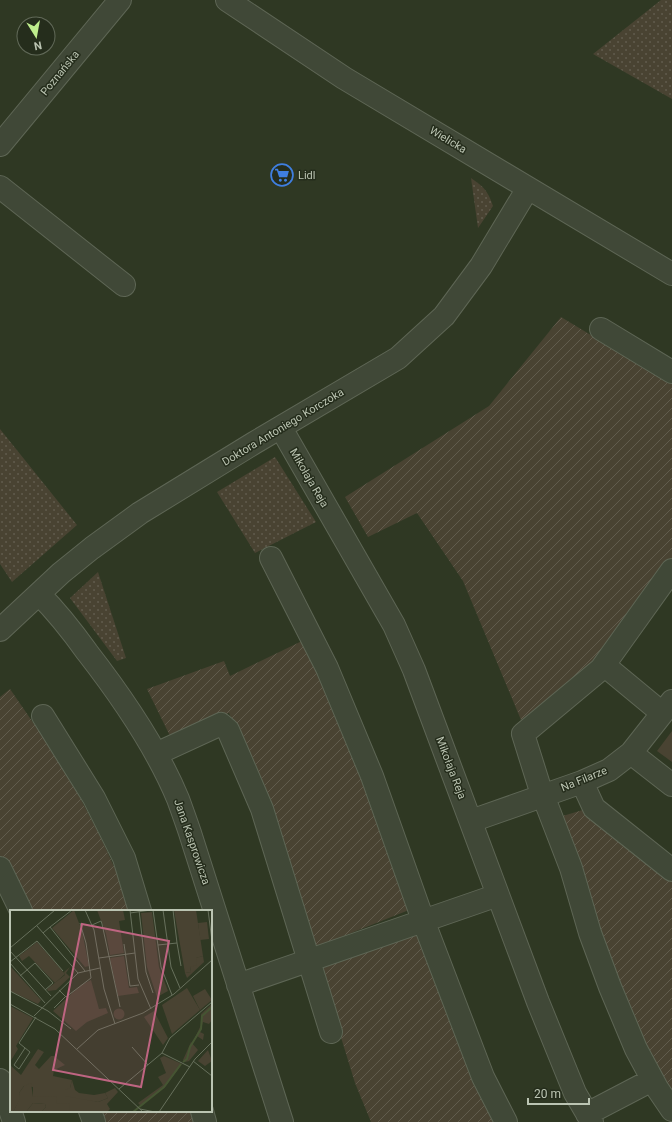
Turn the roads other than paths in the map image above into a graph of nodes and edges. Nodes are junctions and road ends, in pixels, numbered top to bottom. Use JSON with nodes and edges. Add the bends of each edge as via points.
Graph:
{"nodes":[{"id":1,"x":120,"y":0,"type":"edge"},
{"id":2,"x":227,"y":0,"type":"edge"},
{"id":3,"x":0,"y":145,"type":"edge"},
{"id":4,"x":0,"y":187,"type":"edge"},
{"id":5,"x":528,"y":188,"type":"junction"},
{"id":6,"x":672,"y":274,"type":"edge"},
{"id":7,"x":124,"y":285,"type":"dead end"},
{"id":8,"x":600,"y":329,"type":"dead end"},
{"id":9,"x":672,"y":372,"type":"edge"},
{"id":10,"x":281,"y":428,"type":"junction"},
{"id":11,"x":271,"y":558,"type":"dead end"},
{"id":12,"x":672,"y":570,"type":"edge"},
{"id":13,"x":39,"y":594,"type":"junction"},
{"id":14,"x":0,"y":630,"type":"edge"},
{"id":15,"x":604,"y":665,"type":"junction"},
{"id":16,"x":667,"y":707,"type":"edge"},
{"id":17,"x":43,"y":716,"type":"dead end"},
{"id":18,"x":631,"y":753,"type":"junction"},
{"id":19,"x":156,"y":754,"type":"junction"},
{"id":20,"x":582,"y":782,"type":"junction"},
{"id":21,"x":672,"y":785,"type":"edge"},
{"id":22,"x":543,"y":795,"type":"junction"},
{"id":23,"x":471,"y":821,"type":"junction"},
{"id":24,"x":0,"y":868,"type":"edge"},
{"id":25,"x":672,"y":870,"type":"edge"},
{"id":26,"x":498,"y":895,"type":"junction"},
{"id":27,"x":20,"y":910,"type":"edge"},
{"id":28,"x":140,"y":910,"type":"edge"},
{"id":29,"x":423,"y":920,"type":"junction"},
{"id":30,"x":309,"y":960,"type":"junction"},
{"id":31,"x":238,"y":985,"type":"junction"},
{"id":32,"x":331,"y":1032,"type":"dead end"},
{"id":33,"x":652,"y":1080,"type":"junction"},
{"id":34,"x":4,"y":1094,"type":"edge"},
{"id":35,"x":672,"y":1110,"type":"edge"},
{"id":36,"x":10,"y":1111,"type":"edge"},
{"id":37,"x":10,"y":1112,"type":"edge"},
{"id":38,"x":90,"y":1112,"type":"edge"},
{"id":39,"x":202,"y":1112,"type":"edge"},
{"id":40,"x":590,"y":1118,"type":"edge"},
{"id":41,"x":14,"y":1122,"type":"edge"},
{"id":42,"x":94,"y":1122,"type":"edge"},
{"id":43,"x":205,"y":1122,"type":"edge"},
{"id":44,"x":282,"y":1122,"type":"edge"},
{"id":45,"x":506,"y":1122,"type":"edge"}],
"edges":[{"from":1,"to":3,"type":"street","name":"Poznańska"},
{"from":2,"to":5,"type":"street","name":"Wielicka","via":[[344,78]]},
{"from":4,"to":7,"type":"street"},
{"from":5,"to":6,"type":"street","name":"Wielicka"},
{"from":5,"to":10,"type":"street","name":"Doktora Antoniego Korczoka","via":[[481,266],[444,316],[398,358]]},
{"from":8,"to":9,"type":"street"},
{"from":10,"to":13,"type":"street","name":"Doktora Antoniego Korczoka","via":[[140,513],[92,548]]},
{"from":10,"to":23,"type":"street","name":"Mikołaja Reja","via":[[394,624]]},
{"from":11,"to":29,"type":"street","via":[[327,668],[372,776]]},
{"from":12,"to":15,"type":"street"},
{"from":13,"to":14,"type":"street","name":"Doktora Antoniego Korczoka"},
{"from":13,"to":19,"type":"street","name":"Jana Kasprowicza","via":[[96,662]]},
{"from":15,"to":16,"type":"street"},
{"from":15,"to":22,"type":"street","via":[[523,734]]},
{"from":16,"to":18,"type":"street","name":"Na Filarze"},
{"from":17,"to":28,"type":"street","via":[[94,798],[124,858]]},
{"from":18,"to":20,"type":"street","name":"Na Filarze","via":[[609,770]]},
{"from":18,"to":21,"type":"street"},
{"from":19,"to":30,"type":"street","via":[[220,724],[228,730],[262,809]]},
{"from":19,"to":31,"type":"street","name":"Jana Kasprowicza","via":[[178,798]]},
{"from":20,"to":22,"type":"street","name":"Na Filarze"},
{"from":20,"to":25,"type":"street","via":[[594,808]]},
{"from":22,"to":23,"type":"street","name":"Na Filarze"},
{"from":22,"to":33,"type":"street","via":[[571,868],[590,933],[610,987]]},
{"from":23,"to":26,"type":"street","name":"Mikołaja Reja"},
{"from":24,"to":27,"type":"street"},
{"from":26,"to":29,"type":"street"},
{"from":26,"to":40,"type":"street","name":"Mikołaja Reja","via":[[540,1009],[575,1093]]},
{"from":29,"to":30,"type":"street"},
{"from":29,"to":45,"type":"street","via":[[483,1077]]},
{"from":30,"to":31,"type":"street"},
{"from":30,"to":32,"type":"street"},
{"from":31,"to":44,"type":"street","name":"Jana Kasprowicza"},
{"from":33,"to":35,"type":"street"},
{"from":33,"to":40,"type":"street"},
{"from":34,"to":36,"type":"street"},
{"from":37,"to":41,"type":"street"},
{"from":38,"to":42,"type":"street"},
{"from":39,"to":43,"type":"street"}]}
